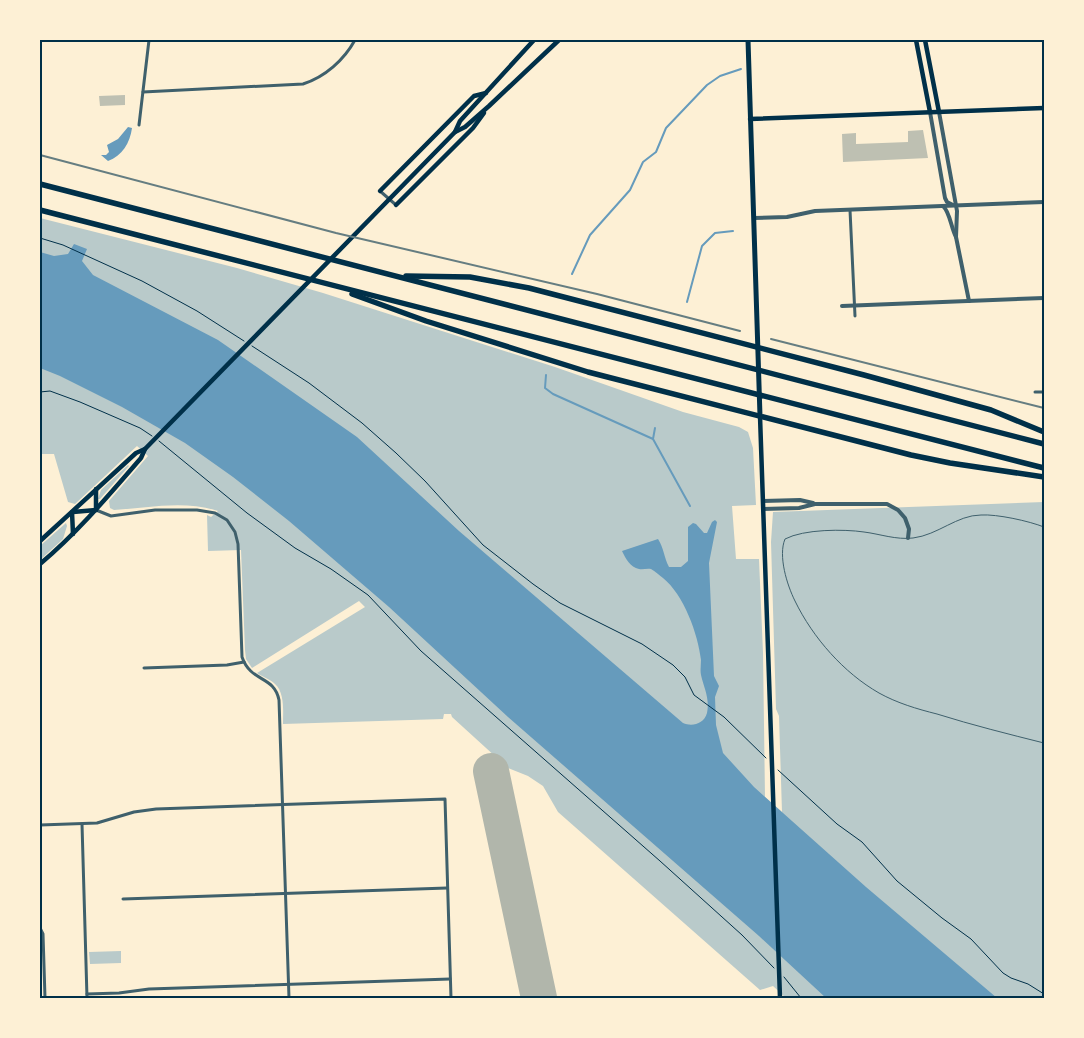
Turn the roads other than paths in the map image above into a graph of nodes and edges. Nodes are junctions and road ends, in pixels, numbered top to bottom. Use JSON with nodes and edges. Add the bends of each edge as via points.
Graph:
{"nodes":[{"id":1,"x":150,"y":40,"type":"edge"},
{"id":2,"x":355,"y":40,"type":"edge"},
{"id":3,"x":534,"y":40,"type":"edge"},
{"id":4,"x":558,"y":40,"type":"edge"},
{"id":5,"x":748,"y":40,"type":"edge"},
{"id":6,"x":916,"y":40,"type":"edge"},
{"id":7,"x":925,"y":40,"type":"edge"},
{"id":8,"x":143,"y":92,"type":"junction"},
{"id":9,"x":487,"y":92,"type":"junction"},
{"id":10,"x":489,"y":106,"type":"junction"},
{"id":11,"x":1044,"y":108,"type":"edge"},
{"id":12,"x":930,"y":112,"type":"junction"},
{"id":13,"x":939,"y":112,"type":"junction"},
{"id":14,"x":750,"y":119,"type":"junction"},
{"id":15,"x":139,"y":125,"type":"dead end"},
{"id":16,"x":455,"y":132,"type":"junction"},
{"id":17,"x":40,"y":184,"type":"edge"},
{"id":18,"x":380,"y":192,"type":"joint"},
{"id":19,"x":1044,"y":202,"type":"edge"},
{"id":20,"x":396,"y":205,"type":"joint"},
{"id":21,"x":943,"y":206,"type":"junction"},
{"id":22,"x":956,"y":206,"type":"junction"},
{"id":23,"x":40,"y":210,"type":"edge"},
{"id":24,"x":850,"y":210,"type":"junction"},
{"id":25,"x":754,"y":218,"type":"junction"},
{"id":26,"x":956,"y":237,"type":"junction"},
{"id":27,"x":396,"y":275,"type":"junction"},
{"id":28,"x":322,"y":282,"type":"junction"},
{"id":29,"x":1044,"y":298,"type":"edge"},
{"id":30,"x":969,"y":301,"type":"junction"},
{"id":31,"x":842,"y":306,"type":"dead end"},
{"id":32,"x":854,"y":306,"type":"junction"},
{"id":33,"x":855,"y":316,"type":"dead end"},
{"id":34,"x":758,"y":349,"type":"junction"},
{"id":35,"x":1035,"y":392,"type":"dead end"},
{"id":36,"x":1044,"y":392,"type":"edge"},
{"id":37,"x":760,"y":416,"type":"junction"},
{"id":38,"x":1044,"y":432,"type":"edge"},
{"id":39,"x":1044,"y":444,"type":"edge"},
{"id":40,"x":145,"y":449,"type":"junction"},
{"id":41,"x":1044,"y":468,"type":"edge"},
{"id":42,"x":1044,"y":477,"type":"edge"},
{"id":43,"x":96,"y":489,"type":"junction"},
{"id":44,"x":763,"y":500,"type":"junction"},
{"id":45,"x":815,"y":504,"type":"junction"},
{"id":46,"x":763,"y":508,"type":"junction"},
{"id":47,"x":96,"y":510,"type":"junction"},
{"id":48,"x":72,"y":512,"type":"junction"},
{"id":49,"x":1044,"y":527,"type":"edge"},
{"id":50,"x":73,"y":534,"type":"junction"},
{"id":51,"x":908,"y":538,"type":"junction"},
{"id":52,"x":40,"y":541,"type":"edge"},
{"id":53,"x":40,"y":564,"type":"edge"},
{"id":54,"x":244,"y":662,"type":"junction"},
{"id":55,"x":144,"y":668,"type":"dead end"},
{"id":56,"x":1044,"y":743,"type":"edge"},
{"id":57,"x":283,"y":805,"type":"junction"},
{"id":58,"x":82,"y":824,"type":"junction"},
{"id":59,"x":40,"y":825,"type":"edge"},
{"id":60,"x":447,"y":888,"type":"junction"},
{"id":61,"x":286,"y":894,"type":"junction"},
{"id":62,"x":123,"y":899,"type":"dead end"},
{"id":63,"x":40,"y":928,"type":"edge"},
{"id":64,"x":450,"y":979,"type":"junction"},
{"id":65,"x":289,"y":984,"type":"junction"},
{"id":66,"x":87,"y":996,"type":"edge"},
{"id":67,"x":45,"y":998,"type":"edge"},
{"id":68,"x":290,"y":998,"type":"edge"},
{"id":69,"x":451,"y":998,"type":"edge"},
{"id":70,"x":780,"y":998,"type":"edge"}],
"edges":[{"from":1,"to":8,"type":"street"},
{"from":2,"to":8,"type":"street","via":[[329,70],[304,84]]},
{"from":3,"to":9,"type":"main road"},
{"from":4,"to":10,"type":"main road"},
{"from":5,"to":14,"type":"main road"},
{"from":6,"to":12,"type":"main road"},
{"from":7,"to":13,"type":"main road"},
{"from":8,"to":15,"type":"street"},
{"from":9,"to":16,"type":"main road","via":[[460,121]]},
{"from":9,"to":18,"type":"main road","via":[[474,96]]},
{"from":10,"to":16,"type":"main road"},
{"from":10,"to":20,"type":"main road","via":[[473,128]]},
{"from":11,"to":13,"type":"main road"},
{"from":12,"to":13,"type":"main road"},
{"from":12,"to":14,"type":"main road"},
{"from":12,"to":22,"type":"street","via":[[945,198]]},
{"from":13,"to":22,"type":"street"},
{"from":14,"to":25,"type":"main road"},
{"from":16,"to":40,"type":"main road"},
{"from":17,"to":27,"type":"highway"},
{"from":18,"to":20,"type":"street"},
{"from":19,"to":22,"type":"street"},
{"from":21,"to":22,"type":"street"},
{"from":21,"to":24,"type":"street"},
{"from":21,"to":26,"type":"street"},
{"from":22,"to":26,"type":"street"},
{"from":23,"to":28,"type":"highway"},
{"from":24,"to":25,"type":"street"},
{"from":24,"to":32,"type":"street"},
{"from":25,"to":34,"type":"main road"},
{"from":26,"to":30,"type":"street"},
{"from":27,"to":34,"type":"highway","via":[[470,278],[512,285]]},
{"from":27,"to":39,"type":"highway"},
{"from":28,"to":37,"type":"highway","via":[[426,321],[547,360]]},
{"from":28,"to":41,"type":"highway"},
{"from":29,"to":30,"type":"street"},
{"from":30,"to":32,"type":"street"},
{"from":31,"to":32,"type":"street"},
{"from":32,"to":33,"type":"street"},
{"from":34,"to":37,"type":"main road"},
{"from":34,"to":38,"type":"highway","via":[[991,410]]},
{"from":35,"to":36,"type":"street"},
{"from":37,"to":42,"type":"highway","via":[[911,455]]},
{"from":37,"to":44,"type":"main road"},
{"from":40,"to":43,"type":"main road","via":[[136,453]]},
{"from":40,"to":47,"type":"main road","via":[[141,458]]},
{"from":43,"to":47,"type":"main road"},
{"from":43,"to":48,"type":"main road"},
{"from":44,"to":45,"type":"street","via":[[800,500]]},
{"from":44,"to":46,"type":"main road"},
{"from":45,"to":46,"type":"street","via":[[799,508]]},
{"from":45,"to":51,"type":"street","via":[[887,504],[905,518]]},
{"from":46,"to":70,"type":"main road"},
{"from":47,"to":48,"type":"main road"},
{"from":47,"to":50,"type":"main road"},
{"from":47,"to":54,"type":"street","via":[[111,516],[139,511],[197,510],[208,511],[229,522],[237,537]]},
{"from":48,"to":50,"type":"main road"},
{"from":48,"to":52,"type":"main road"},
{"from":49,"to":51,"type":"lane","via":[[993,515],[974,515],[936,532]]},
{"from":50,"to":53,"type":"main road"},
{"from":51,"to":56,"type":"lane","via":[[844,530],[796,534],[785,539],[786,578],[805,619],[841,664],[880,693],[920,709]]},
{"from":54,"to":55,"type":"street"},
{"from":54,"to":57,"type":"street","via":[[254,676],[273,686],[279,697]]},
{"from":57,"to":58,"type":"street","via":[[156,809]]},
{"from":57,"to":60,"type":"street","via":[[445,799]]},
{"from":57,"to":61,"type":"street"},
{"from":58,"to":59,"type":"street"},
{"from":58,"to":66,"type":"street"},
{"from":60,"to":61,"type":"street"},
{"from":60,"to":64,"type":"street"},
{"from":61,"to":62,"type":"street"},
{"from":61,"to":65,"type":"street"},
{"from":63,"to":67,"type":"street","via":[[43,934]]},
{"from":64,"to":65,"type":"street"},
{"from":64,"to":69,"type":"street"},
{"from":65,"to":66,"type":"street","via":[[149,989]]},
{"from":65,"to":68,"type":"street"}]}
